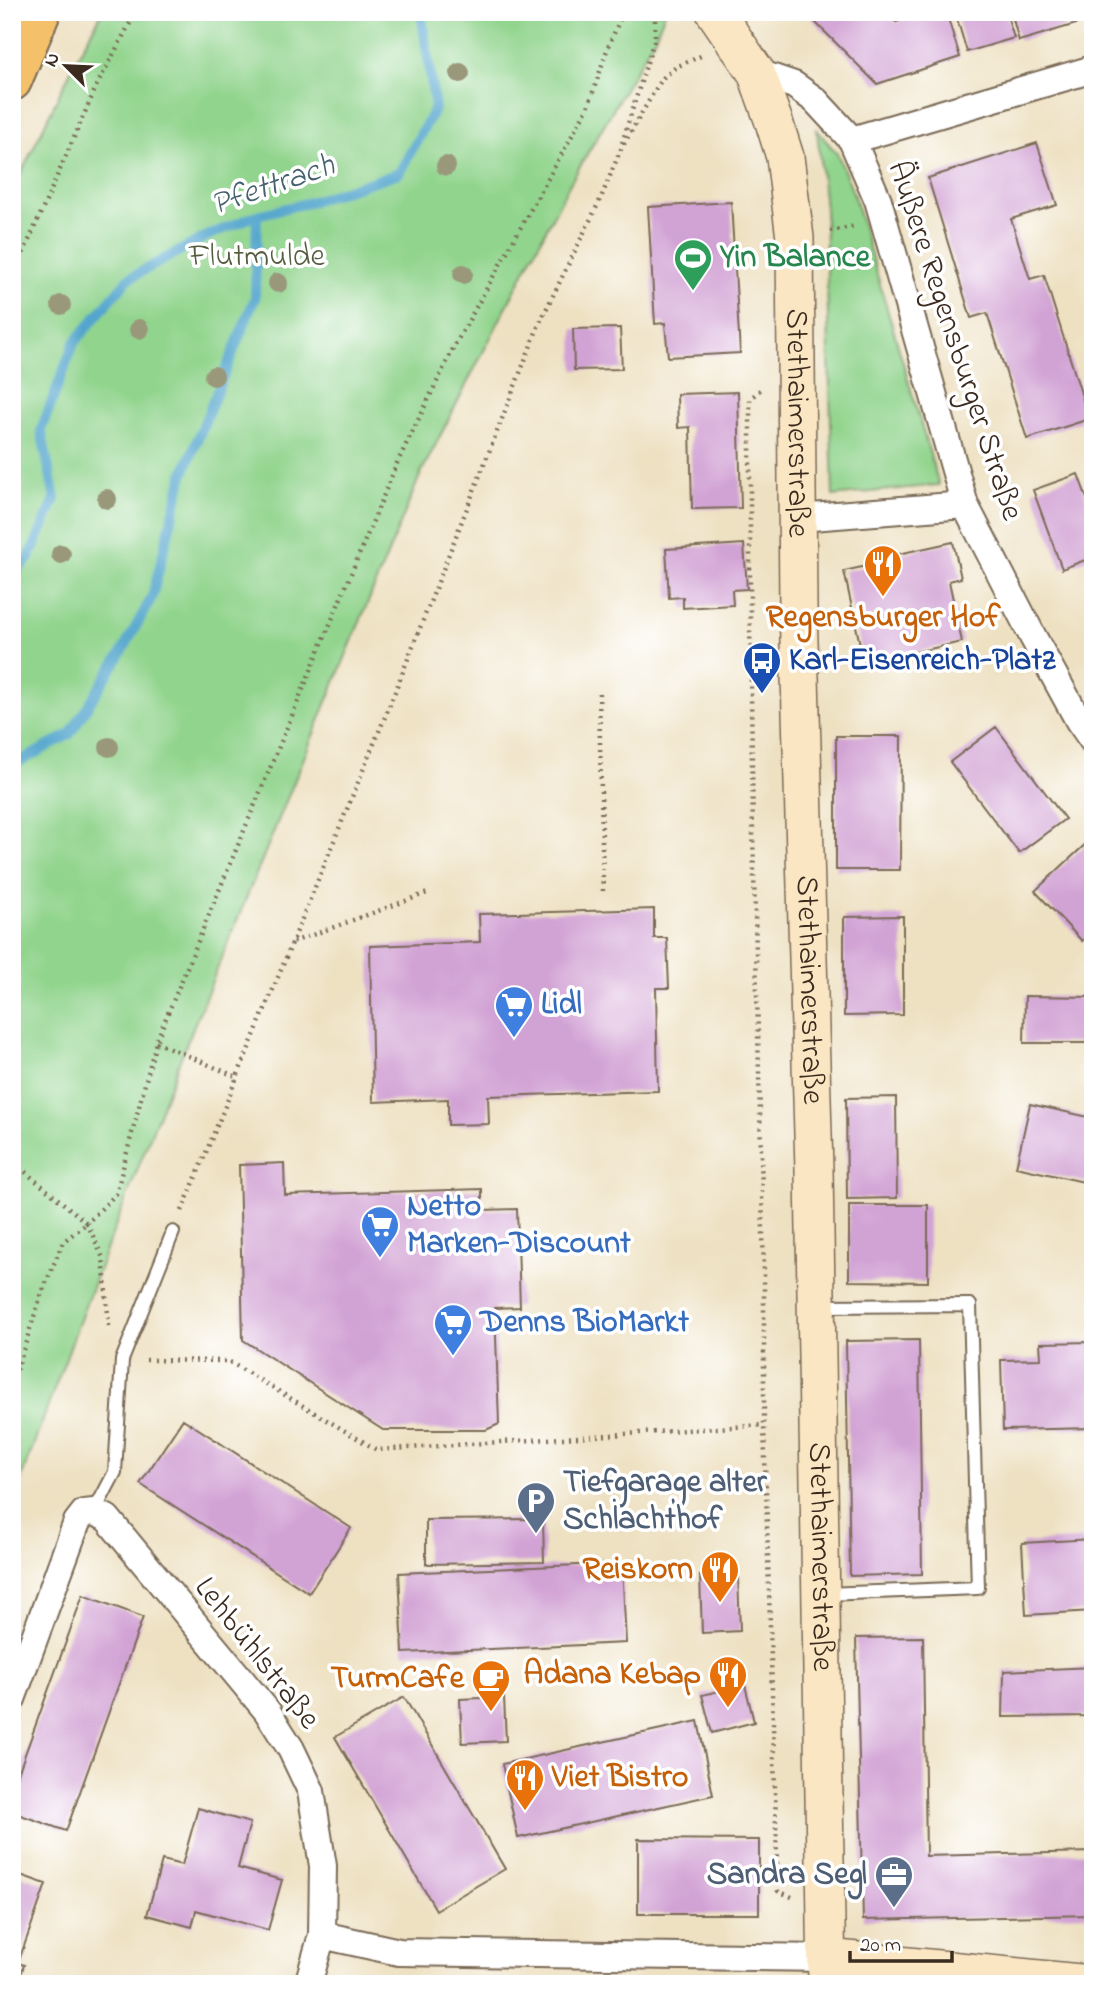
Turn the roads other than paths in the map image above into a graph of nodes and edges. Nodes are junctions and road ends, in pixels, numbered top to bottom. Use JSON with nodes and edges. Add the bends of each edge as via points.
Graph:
{"nodes":[{"id":1,"x":41,"y":12,"type":"edge"},
{"id":2,"x":726,"y":18,"type":"edge"},
{"id":3,"x":1093,"y":69,"type":"edge"},
{"id":4,"x":756,"y":72,"type":"junction"},
{"id":5,"x":12,"y":81,"type":"edge"},
{"id":6,"x":852,"y":140,"type":"junction"},
{"id":7,"x":965,"y":505,"type":"junction"},
{"id":8,"x":798,"y":518,"type":"junction"},
{"id":9,"x":1093,"y":741,"type":"edge"},
{"id":10,"x":173,"y":1232,"type":"road end"},
{"id":11,"x":816,"y":1306,"type":"junction"},
{"id":12,"x":94,"y":1512,"type":"junction"},
{"id":13,"x":821,"y":1594,"type":"junction"},
{"id":14,"x":12,"y":1699,"type":"edge"},
{"id":15,"x":322,"y":1935,"type":"junction"},
{"id":16,"x":827,"y":1971,"type":"edge"},
{"id":17,"x":308,"y":1984,"type":"edge"},
{"id":18,"x":1090,"y":1984,"type":"edge"}],
"edges":[{"from":1,"to":5,"type":"main road"},
{"from":2,"to":4,"type":"main road","name":"Stethaimerstraße"},
{"from":3,"to":6,"type":"street"},
{"from":4,"to":6,"type":"street","name":"Äußere Regensburger Straße","via":[[794,85],[816,100]]},
{"from":4,"to":8,"type":"main road","name":"Stethaimerstraße","via":[[785,157],[795,238]]},
{"from":6,"to":7,"type":"street","name":"Äußere Regensburger Straße","via":[[878,200]]},
{"from":7,"to":8,"type":"street"},
{"from":7,"to":9,"type":"street","name":"Äußere Regensburger Straße","via":[[1039,649]]},
{"from":8,"to":11,"type":"main road","name":"Stethaimerstraße"},
{"from":10,"to":12,"type":"lane","via":[[122,1360],[115,1472]]},
{"from":11,"to":13,"type":"main road","name":"Stethaimerstraße"},
{"from":11,"to":13,"type":"lane","via":[[970,1305],[978,1588]]},
{"from":12,"to":14,"type":"street","via":[[84,1513],[77,1522]]},
{"from":12,"to":15,"type":"street","name":"Lehbühlstraße","via":[[107,1518],[267,1712],[290,1749],[310,1791],[319,1841]]},
{"from":13,"to":16,"type":"main road","name":"Stethaimerstraße"},
{"from":15,"to":16,"type":"street","via":[[399,1952]]},
{"from":15,"to":17,"type":"street","name":"Lehbühlstraße"},
{"from":16,"to":18,"type":"main road"}]}
